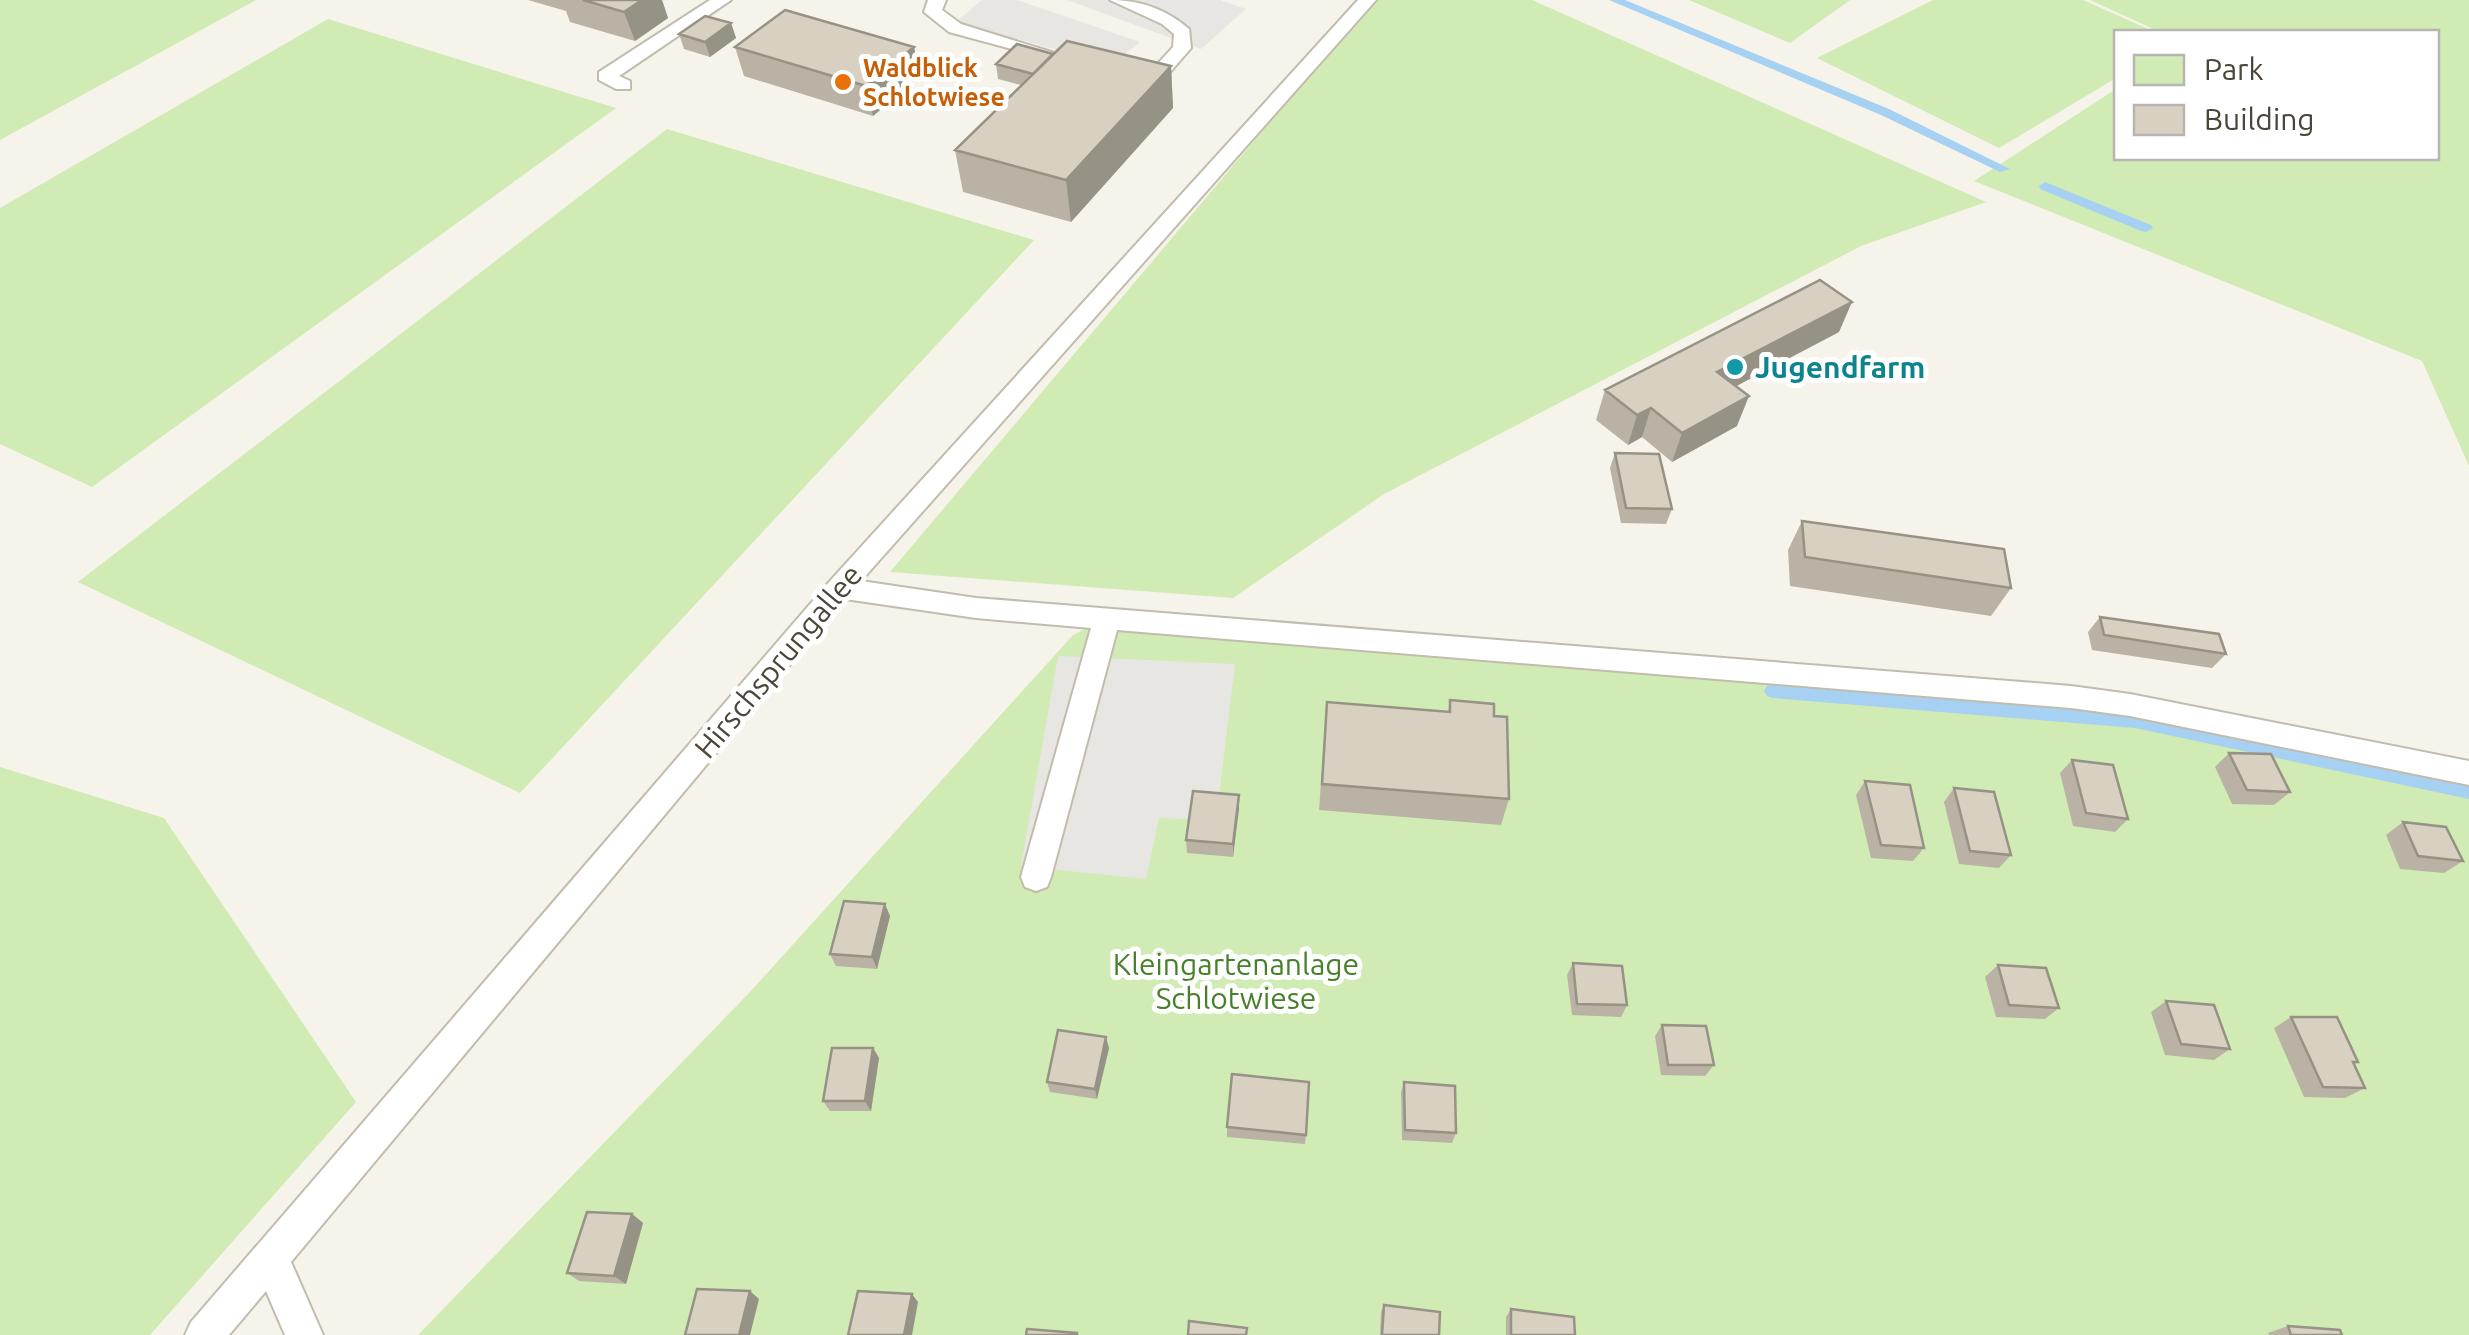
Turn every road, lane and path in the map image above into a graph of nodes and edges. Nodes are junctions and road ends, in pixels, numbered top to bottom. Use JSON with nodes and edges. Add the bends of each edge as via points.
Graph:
{"nodes":[{"id":1,"x":722,"y":0,"type":"edge"},
{"id":2,"x":1119,"y":0,"type":"edge"},
{"id":3,"x":1367,"y":0,"type":"edge"},
{"id":4,"x":935,"y":6,"type":"edge"},
{"id":5,"x":1078,"y":62,"type":"edge"},
{"id":6,"x":1113,"y":72,"type":"edge"},
{"id":7,"x":624,"y":85,"type":"dead end"},
{"id":8,"x":840,"y":588,"type":"junction"},
{"id":9,"x":1107,"y":618,"type":"junction"},
{"id":10,"x":2469,"y":773,"type":"edge"},
{"id":11,"x":1036,"y":877,"type":"dead end"},
{"id":12,"x":271,"y":1259,"type":"junction"},
{"id":13,"x":204,"y":1335,"type":"edge"},
{"id":14,"x":304,"y":1335,"type":"edge"}],
"edges":[{"from":1,"to":7,"type":"lane","via":[[606,76]]},
{"from":2,"to":6,"type":"lane","via":[[1168,20],[1183,33],[1182,48],[1158,74]]},
{"from":3,"to":8,"type":"lane","name":"Hirschsprungallee"},
{"from":4,"to":5,"type":"lane","via":[[954,28]]},
{"from":8,"to":9,"type":"lane"},
{"from":8,"to":12,"type":"lane","name":"Hirschsprungallee"},
{"from":9,"to":10,"type":"lane","via":[[2071,697]]},
{"from":9,"to":11,"type":"lane"},
{"from":12,"to":13,"type":"lane","name":"Hirschsprungallee"},
{"from":12,"to":14,"type":"lane"}]}
